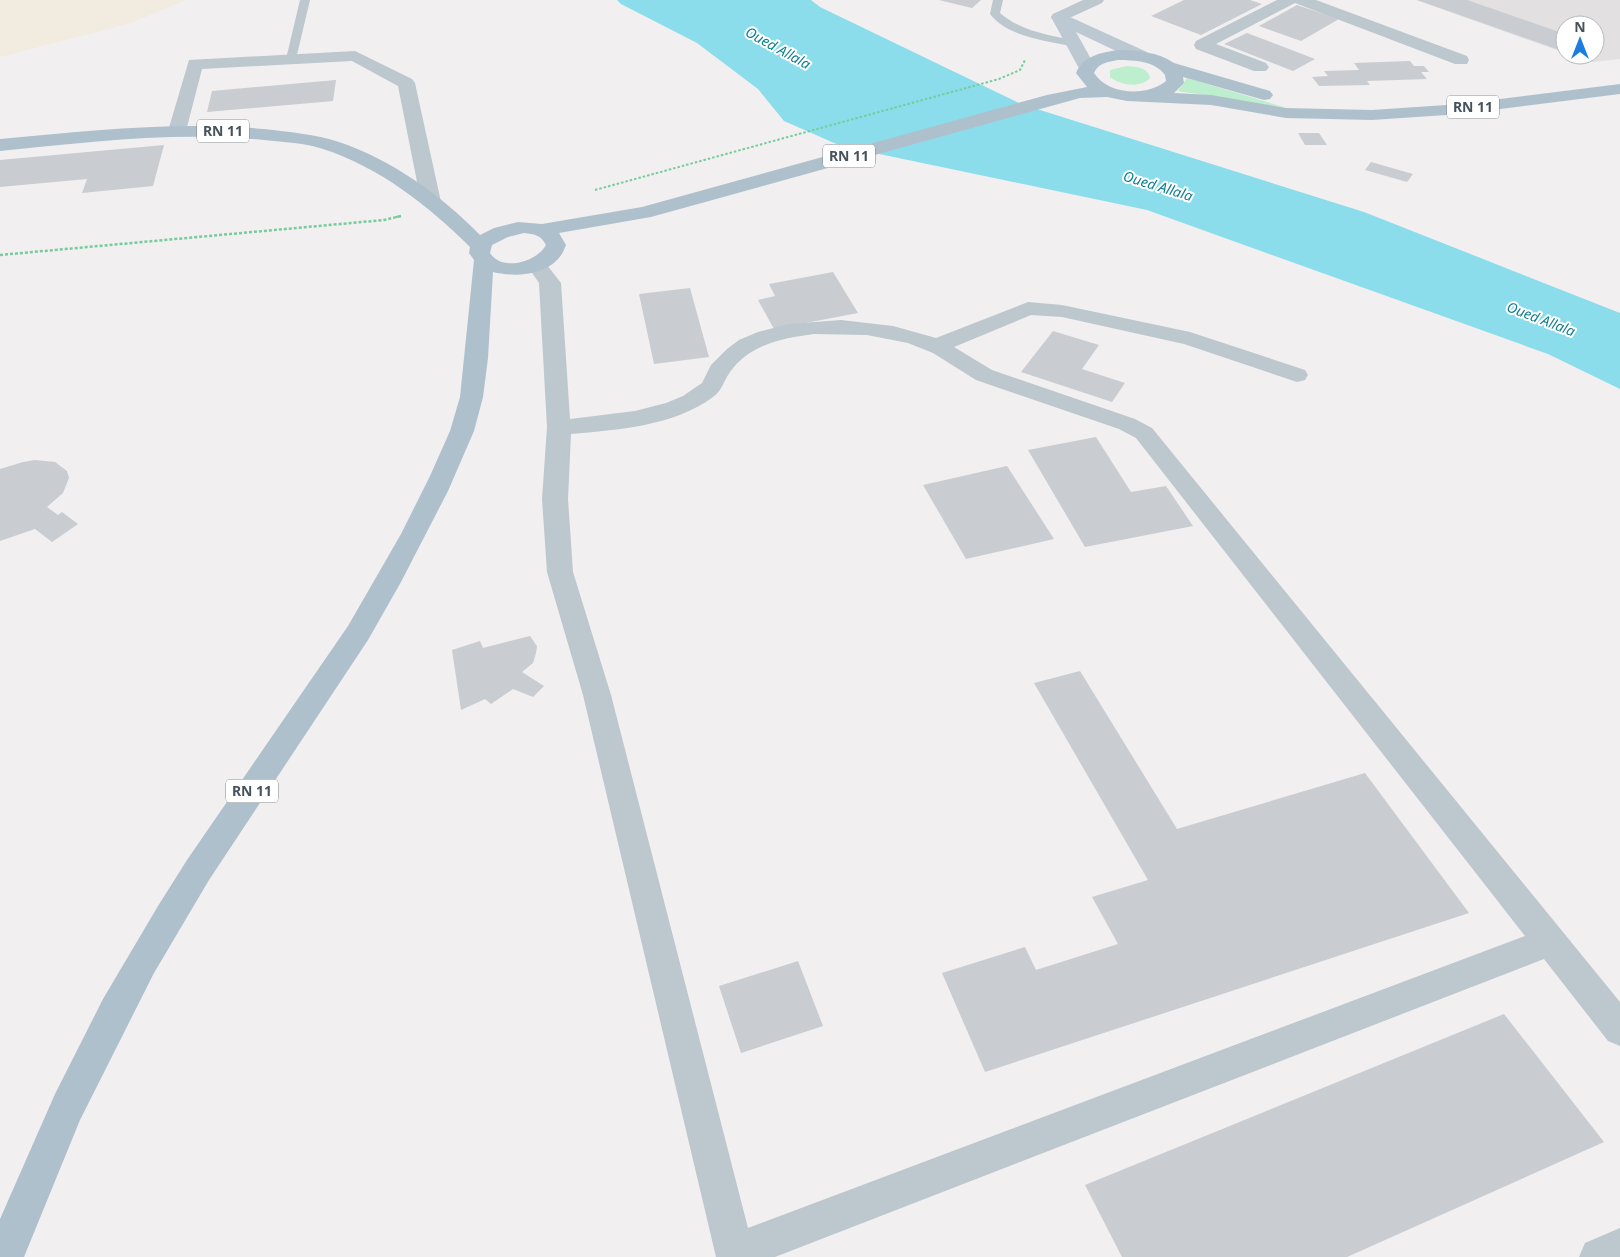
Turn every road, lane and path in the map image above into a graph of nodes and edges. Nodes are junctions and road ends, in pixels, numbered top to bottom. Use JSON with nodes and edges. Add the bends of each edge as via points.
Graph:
{"nodes":[{"id":1,"x":305,"y":0,"type":"edge"},
{"id":2,"x":998,"y":0,"type":"edge"},
{"id":3,"x":1054,"y":0,"type":"edge"},
{"id":4,"x":1096,"y":0,"type":"edge"},
{"id":5,"x":1301,"y":0,"type":"edge"},
{"id":6,"x":1279,"y":1,"type":"edge"},
{"id":7,"x":1059,"y":17,"type":"junction"},
{"id":8,"x":1076,"y":44,"type":"junction"},
{"id":9,"x":1141,"y":56,"type":"junction"},
{"id":10,"x":291,"y":59,"type":"junction"},
{"id":11,"x":1461,"y":60,"type":"dead end"},
{"id":12,"x":1168,"y":67,"type":"junction"},
{"id":13,"x":1260,"y":67,"type":"dead end"},
{"id":14,"x":1086,"y":70,"type":"junction"},
{"id":15,"x":999,"y":79,"type":"dead end"},
{"id":16,"x":1620,"y":89,"type":"edge"},
{"id":17,"x":1109,"y":92,"type":"junction"},
{"id":18,"x":1144,"y":96,"type":"junction"},
{"id":19,"x":1053,"y":99,"type":"junction"},
{"id":20,"x":1324,"y":115,"type":"junction"},
{"id":21,"x":177,"y":132,"type":"junction"},
{"id":22,"x":0,"y":145,"type":"edge"},
{"id":23,"x":618,"y":183,"type":"dead end"},
{"id":24,"x":431,"y":202,"type":"junction"},
{"id":25,"x":644,"y":212,"type":"junction"},
{"id":26,"x":533,"y":228,"type":"junction"},
{"id":27,"x":483,"y":253,"type":"junction"},
{"id":28,"x":0,"y":255,"type":"edge"},
{"id":29,"x":538,"y":262,"type":"junction"},
{"id":30,"x":479,"y":321,"type":"junction"},
{"id":31,"x":936,"y":346,"type":"junction"},
{"id":32,"x":1297,"y":375,"type":"dead end"},
{"id":33,"x":559,"y":427,"type":"junction"},
{"id":34,"x":1549,"y":942,"type":"junction"},
{"id":35,"x":1620,"y":1029,"type":"edge"},
{"id":36,"x":1620,"y":1248,"type":"edge"},
{"id":37,"x":735,"y":1255,"type":"edge"},
{"id":38,"x":4,"y":1257,"type":"edge"},
{"id":39,"x":1598,"y":1257,"type":"edge"}],
"edges":[{"from":1,"to":10,"type":"lane"},
{"from":2,"to":8,"type":"lane","via":[[995,14],[1001,21]]},
{"from":3,"to":7,"type":"street"},
{"from":4,"to":7,"type":"street"},
{"from":5,"to":11,"type":"street"},
{"from":6,"to":13,"type":"street","via":[[1202,46]]},
{"from":7,"to":8,"type":"street"},
{"from":7,"to":9,"type":"street"},
{"from":8,"to":14,"type":"street"},
{"from":9,"to":12,"type":"main road"},
{"from":9,"to":14,"type":"main road","via":[[1107,57],[1091,63]]},
{"from":10,"to":21,"type":"street","via":[[195,64]]},
{"from":10,"to":24,"type":"street","via":[[355,56],[406,83]]},
{"from":12,"to":18,"type":"main road","via":[[1176,78],[1171,88]]},
{"from":12,"to":20,"type":"main road","number":"RN 11"},
{"from":14,"to":17,"type":"main road","via":[[1092,84]]},
{"from":14,"to":19,"type":"main road","via":[[1073,89]]},
{"from":15,"to":23,"type":"path"},
{"from":16,"to":20,"type":"main road","number":"RN 11","via":[[1416,113]]},
{"from":17,"to":18,"type":"main road"},
{"from":17,"to":19,"type":"main road","number":"RN 11","via":[[1080,93]]},
{"from":18,"to":20,"type":"main road","number":"RN 11"},
{"from":19,"to":25,"type":"main road","number":"RN 11"},
{"from":21,"to":22,"type":"main road","number":"RN 11","via":[[138,132]]},
{"from":21,"to":24,"type":"main road","number":"RN 11","via":[[260,134],[331,145],[366,161]]},
{"from":24,"to":26,"type":"main road","number":"RN 11"},
{"from":24,"to":27,"type":"main road","number":"RN 11","via":[[457,223]]},
{"from":24,"to":28,"type":"path","via":[[407,215],[384,220]]},
{"from":25,"to":26,"type":"main road"},
{"from":25,"to":29,"type":"main road","number":"RN 11"},
{"from":26,"to":27,"type":"main road","via":[[512,228],[492,235]]},
{"from":26,"to":29,"type":"main road","via":[[553,236],[556,245]]},
{"from":27,"to":29,"type":"main road","via":[[506,268]]},
{"from":27,"to":30,"type":"main road"},
{"from":29,"to":30,"type":"main road","via":[[497,291]]},
{"from":29,"to":33,"type":"street","via":[[550,284]]},
{"from":30,"to":38,"type":"main road","number":"RN 11","via":[[475,377],[467,415],[430,502],[379,599],[198,869],[118,1005],[72,1097]]},
{"from":31,"to":32,"type":"street","via":[[1028,308],[1062,311],[1190,339]]},
{"from":31,"to":33,"type":"street","via":[[904,334],[830,326],[770,335],[747,345],[718,373],[714,385],[682,404],[652,414]]},
{"from":31,"to":34,"type":"street","via":[[983,375],[1127,424],[1144,433]]},
{"from":33,"to":37,"type":"street","via":[[555,499],[560,572],[597,695]]},
{"from":34,"to":35,"type":"street"},
{"from":34,"to":37,"type":"street"},
{"from":36,"to":39,"type":"street"}]}
